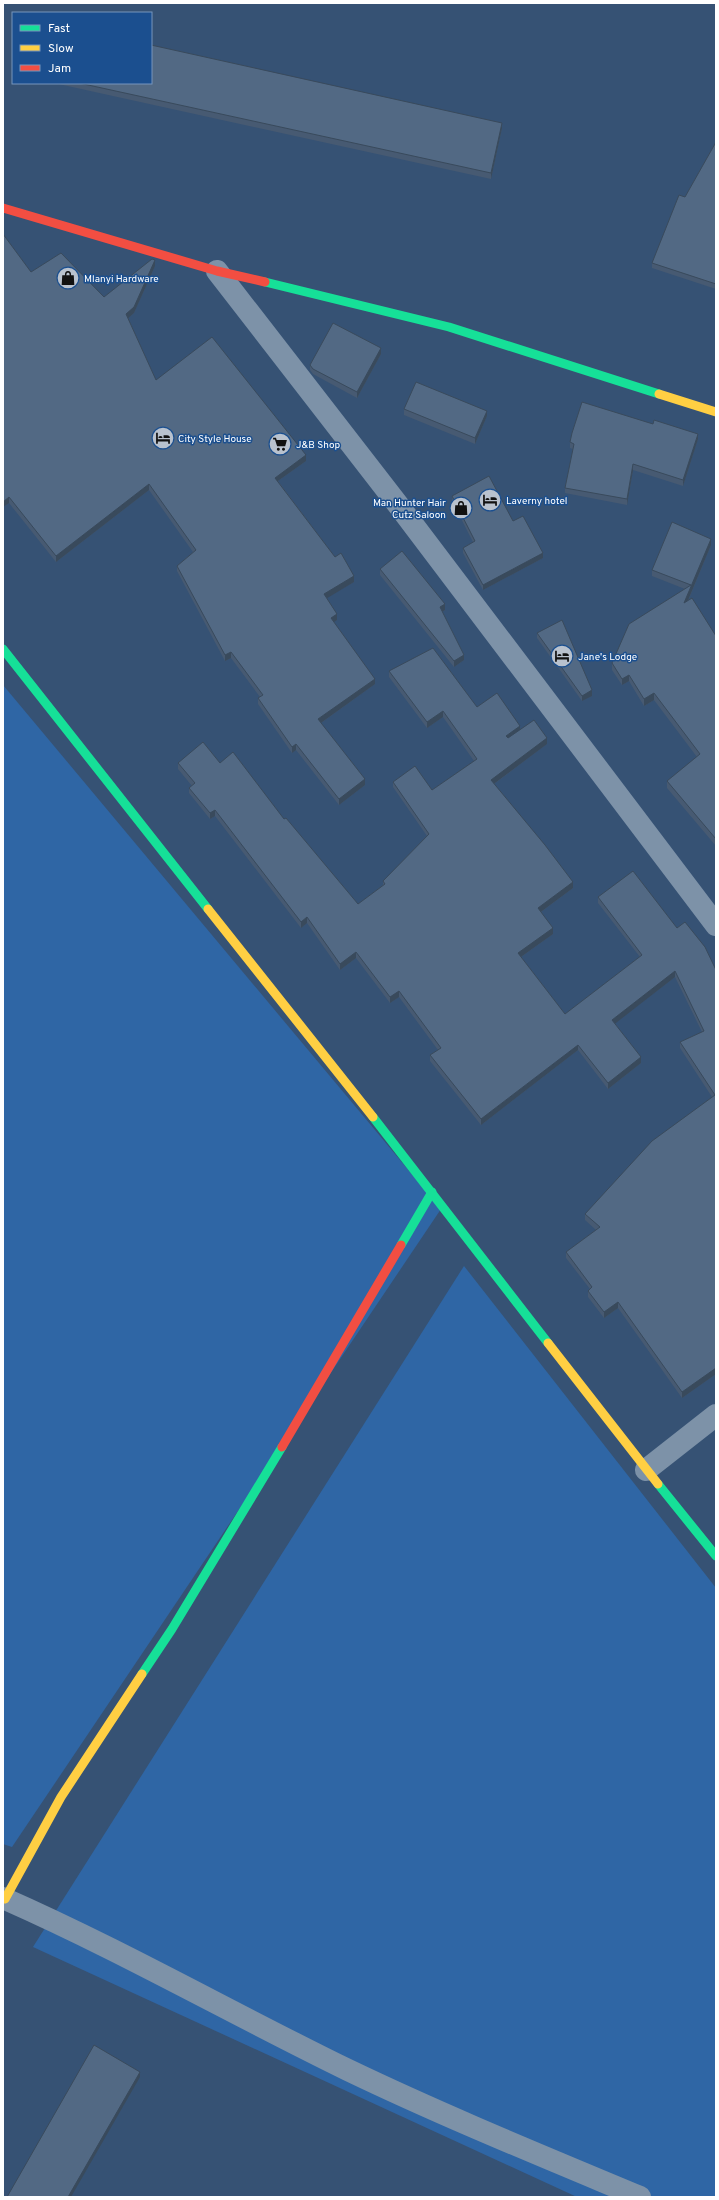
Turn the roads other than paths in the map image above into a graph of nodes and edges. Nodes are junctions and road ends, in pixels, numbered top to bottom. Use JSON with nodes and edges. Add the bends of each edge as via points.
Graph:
{"nodes":[{"id":1,"x":3,"y":208,"type":"edge"},
{"id":2,"x":217,"y":271,"type":"junction"},
{"id":3,"x":716,"y":412,"type":"edge"},
{"id":4,"x":3,"y":649,"type":"edge"},
{"id":5,"x":716,"y":925,"type":"edge"},
{"id":6,"x":432,"y":1192,"type":"junction"},
{"id":7,"x":716,"y":1415,"type":"edge"},
{"id":8,"x":646,"y":1470,"type":"junction"},
{"id":9,"x":716,"y":1556,"type":"edge"},
{"id":10,"x":4,"y":1899,"type":"edge"},
{"id":11,"x":640,"y":2197,"type":"edge"}],
"edges":[{"from":1,"to":2,"type":"street"},
{"from":2,"to":3,"type":"street","via":[[448,328]]},
{"from":2,"to":5,"type":"street","via":[[399,506]]},
{"from":4,"to":6,"type":"street"},
{"from":6,"to":8,"type":"street"},
{"from":6,"to":10,"type":"street","via":[[172,1629],[62,1797]]},
{"from":7,"to":8,"type":"street"},
{"from":8,"to":9,"type":"street"},
{"from":10,"to":11,"type":"street","via":[[452,2119]]}]}
